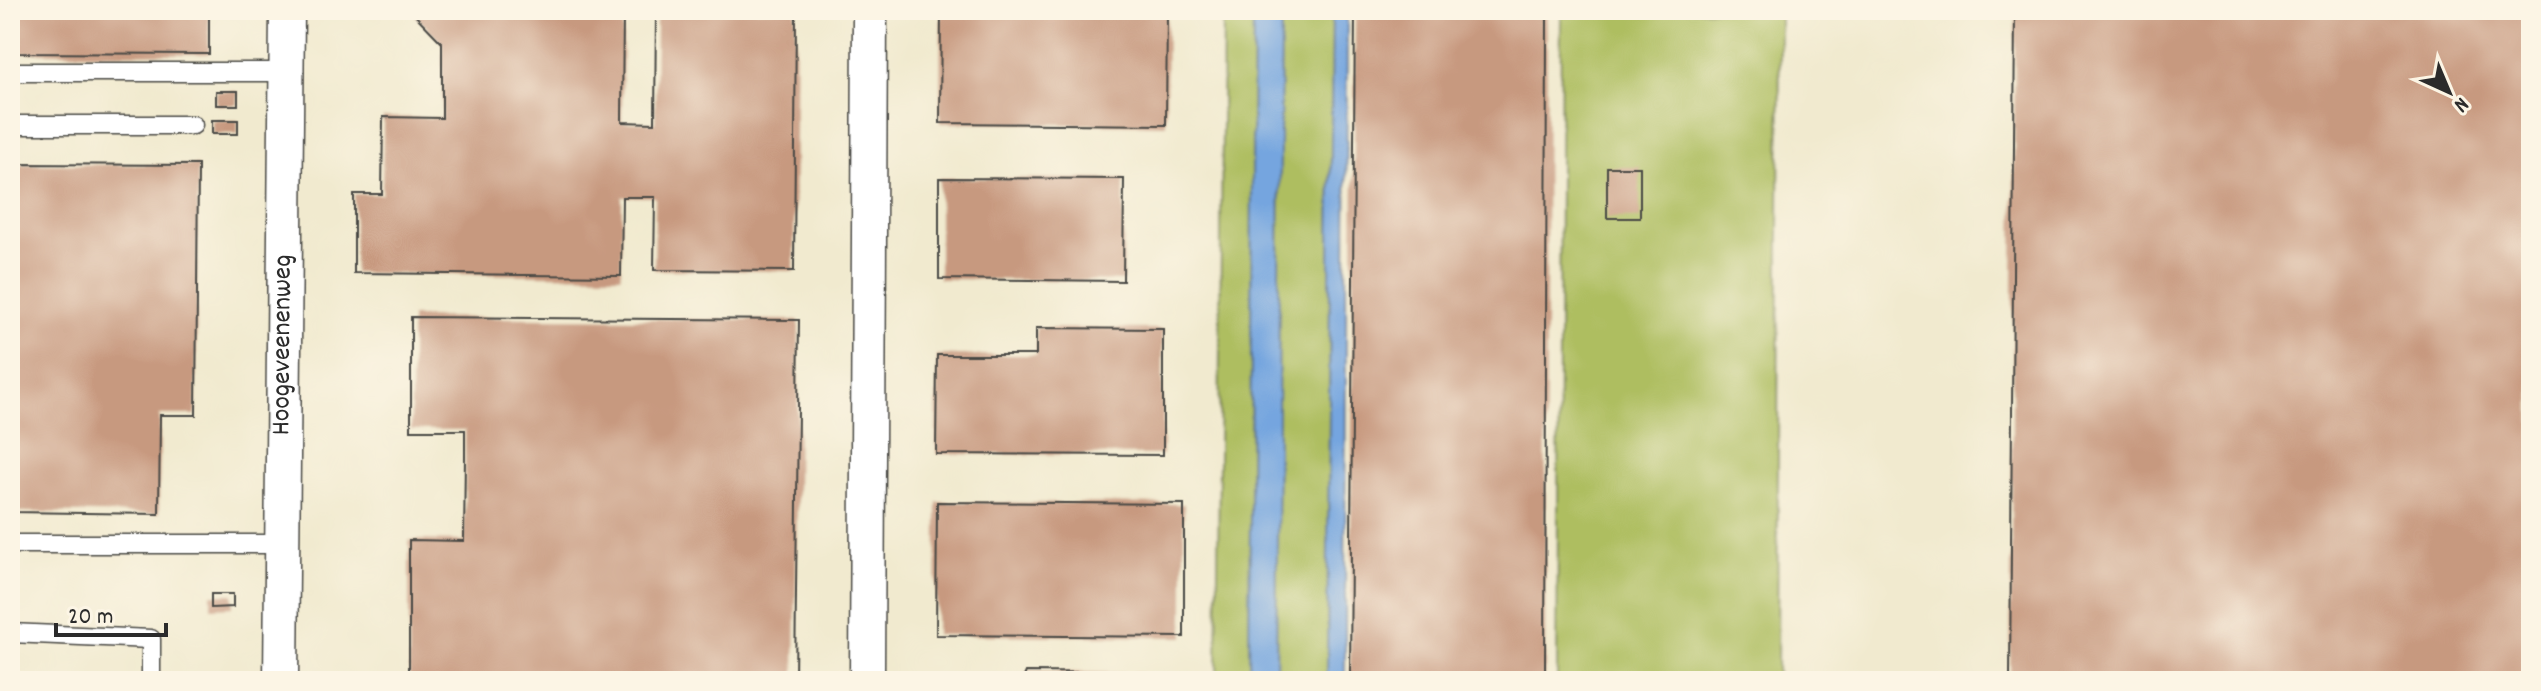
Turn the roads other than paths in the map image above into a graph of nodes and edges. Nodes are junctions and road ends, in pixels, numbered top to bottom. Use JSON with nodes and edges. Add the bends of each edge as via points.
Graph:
{"nodes":[{"id":1,"x":287,"y":10,"type":"edge"},
{"id":2,"x":870,"y":10,"type":"edge"},
{"id":3,"x":10,"y":72,"type":"edge"},
{"id":4,"x":286,"y":72,"type":"junction"},
{"id":5,"x":10,"y":125,"type":"edge"},
{"id":6,"x":193,"y":125,"type":"dead end"},
{"id":7,"x":10,"y":544,"type":"edge"},
{"id":8,"x":282,"y":544,"type":"junction"},
{"id":9,"x":10,"y":633,"type":"edge"},
{"id":10,"x":151,"y":681,"type":"edge"},
{"id":11,"x":281,"y":681,"type":"edge"},
{"id":12,"x":867,"y":681,"type":"edge"}],
"edges":[{"from":1,"to":4,"type":"street","name":"Hoogeveenenweg"},
{"from":2,"to":12,"type":"street"},
{"from":3,"to":4,"type":"lane"},
{"from":4,"to":8,"type":"street","name":"Hoogeveenenweg"},
{"from":5,"to":6,"type":"lane"},
{"from":7,"to":8,"type":"lane"},
{"from":8,"to":11,"type":"street","name":"Hoogeveenenweg"},
{"from":9,"to":10,"type":"lane","via":[[151,639]]}]}
